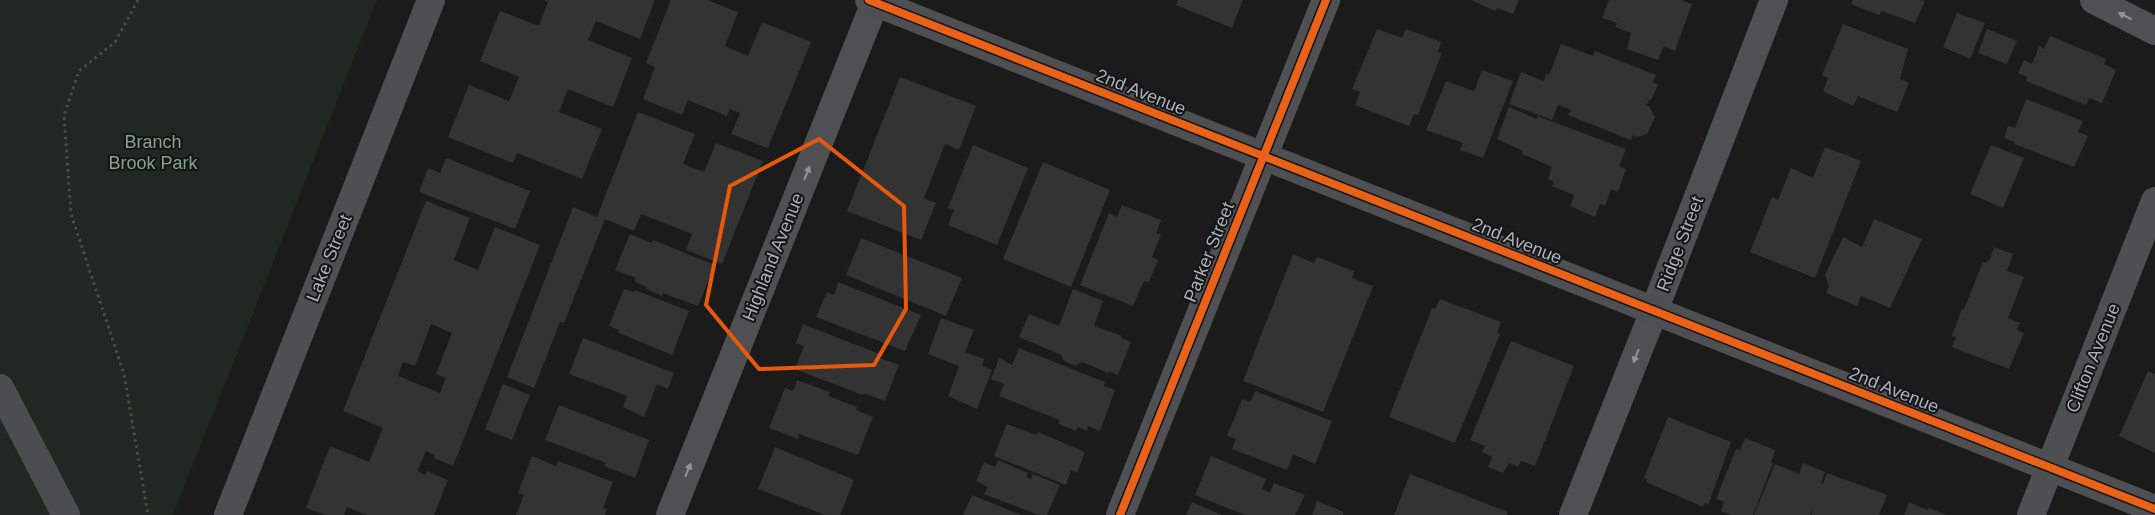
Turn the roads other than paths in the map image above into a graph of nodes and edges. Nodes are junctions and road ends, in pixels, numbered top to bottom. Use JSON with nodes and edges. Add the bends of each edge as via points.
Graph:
{"nodes":[{"id":1,"x":431,"y":0,"type":"edge"},
{"id":2,"x":1326,"y":0,"type":"edge"},
{"id":3,"x":1774,"y":0,"type":"edge"},
{"id":4,"x":2094,"y":0,"type":"edge"},
{"id":5,"x":873,"y":1,"type":"edge"},
{"id":6,"x":2155,"y":31,"type":"edge"},
{"id":7,"x":1264,"y":156,"type":"junction"},
{"id":8,"x":2155,"y":202,"type":"edge"},
{"id":9,"x":1654,"y":311,"type":"junction"},
{"id":10,"x":0,"y":388,"type":"edge"},
{"id":11,"x":2050,"y":467,"type":"junction"},
{"id":12,"x":2155,"y":509,"type":"edge"},
{"id":13,"x":66,"y":515,"type":"edge"},
{"id":14,"x":228,"y":515,"type":"edge"},
{"id":15,"x":670,"y":515,"type":"edge"},
{"id":16,"x":1120,"y":515,"type":"edge"},
{"id":17,"x":1573,"y":515,"type":"edge"},
{"id":18,"x":2031,"y":515,"type":"edge"}],
"edges":[{"from":1,"to":14,"type":"street","name":"Lake Street"},
{"from":2,"to":7,"type":"street","name":"Parker Street"},
{"from":3,"to":9,"type":"street","name":"Ridge Street"},
{"from":6,"to":4,"type":"street","one_way":true},
{"from":5,"to":7,"type":"street","name":"2nd Avenue"},
{"from":15,"to":5,"type":"street","name":"Highland Avenue","one_way":true},
{"from":7,"to":9,"type":"street","name":"2nd Avenue"},
{"from":7,"to":16,"type":"street","name":"Parker Street"},
{"from":8,"to":11,"type":"street","name":"Clifton Avenue"},
{"from":9,"to":11,"type":"street","name":"2nd Avenue"},
{"from":9,"to":17,"type":"street","name":"Ridge Street","one_way":true},
{"from":10,"to":13,"type":"main road"},
{"from":11,"to":12,"type":"street","name":"2nd Avenue"},
{"from":11,"to":18,"type":"street","name":"Clifton Avenue"}]}
